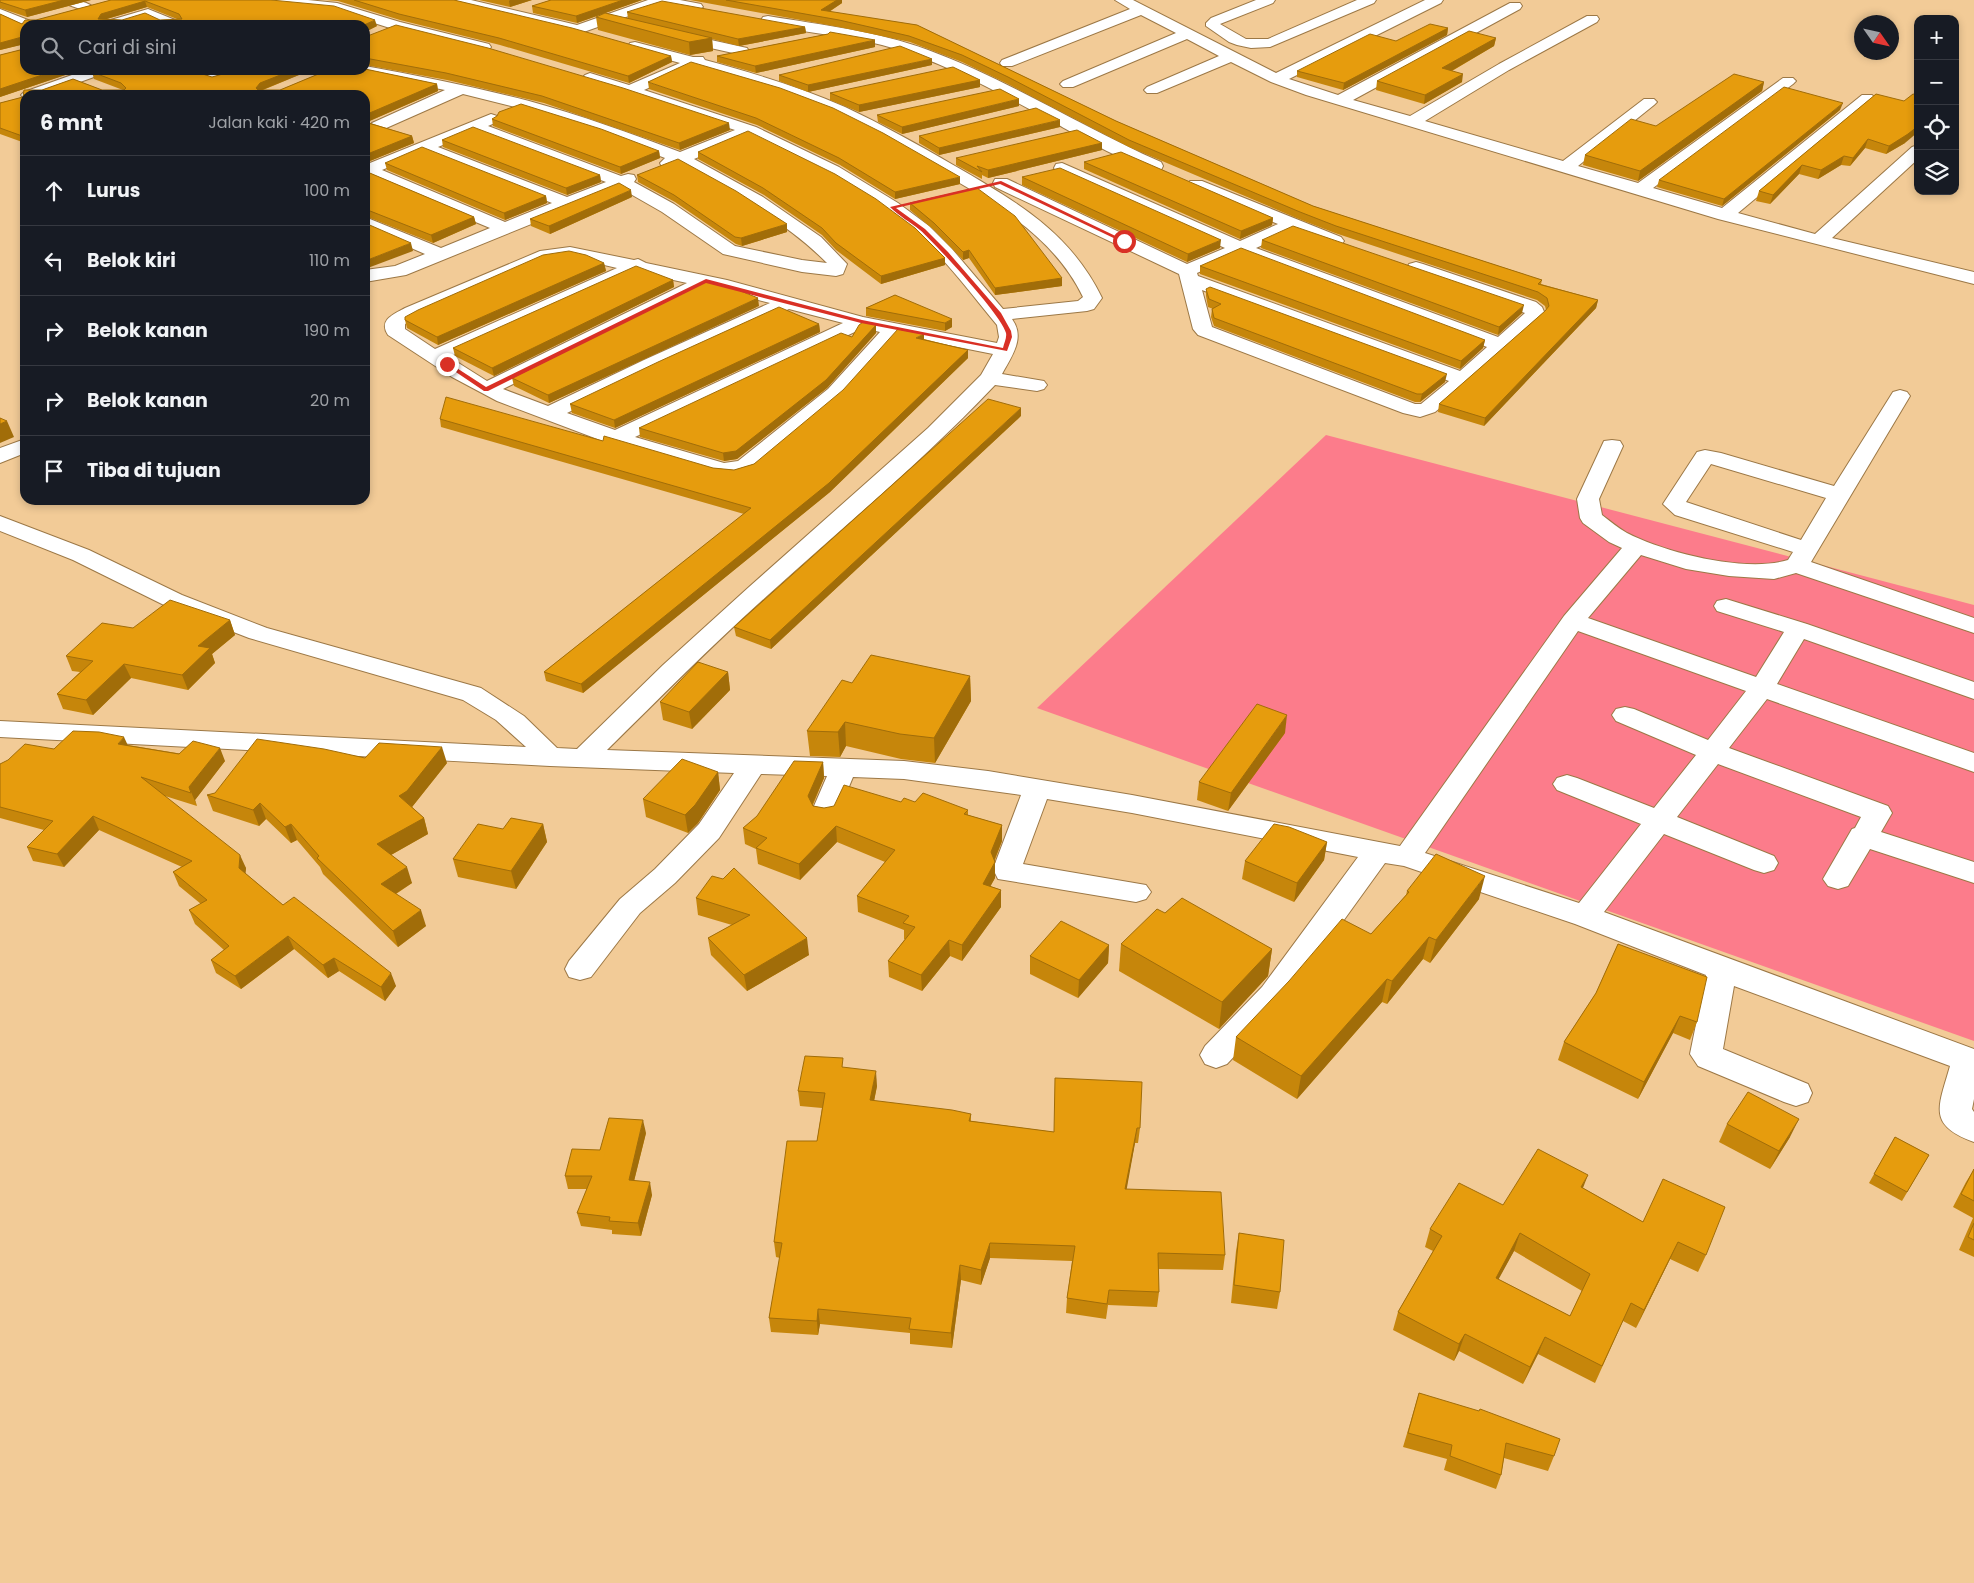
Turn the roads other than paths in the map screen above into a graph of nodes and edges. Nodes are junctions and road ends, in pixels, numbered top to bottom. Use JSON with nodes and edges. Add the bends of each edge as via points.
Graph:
{"nodes":[{"id":1,"x":68,"y":0,"type":"edge"},
{"id":2,"x":139,"y":0,"type":"edge"},
{"id":3,"x":266,"y":0,"type":"edge"},
{"id":4,"x":1122,"y":0,"type":"edge"},
{"id":5,"x":1268,"y":0,"type":"edge"},
{"id":6,"x":1369,"y":0,"type":"edge"},
{"id":7,"x":1436,"y":0,"type":"edge"},
{"id":8,"x":305,"y":1,"type":"edge"},
{"id":9,"x":465,"y":1,"type":"edge"},
{"id":10,"x":535,"y":6,"type":"edge"},
{"id":11,"x":1515,"y":6,"type":"dead end"},
{"id":12,"x":710,"y":10,"type":"edge"},
{"id":13,"x":1141,"y":10,"type":"junction"},
{"id":14,"x":148,"y":12,"type":"junction"},
{"id":15,"x":0,"y":13,"type":"edge"},
{"id":16,"x":60,"y":14,"type":"edge"},
{"id":17,"x":510,"y":14,"type":"junction"},
{"id":18,"x":756,"y":18,"type":"edge"},
{"id":19,"x":1592,"y":19,"type":"dead end"},
{"id":20,"x":124,"y":20,"type":"edge"},
{"id":21,"x":165,"y":20,"type":"edge"},
{"id":22,"x":607,"y":20,"type":"junction"},
{"id":23,"x":20,"y":22,"type":"edge"},
{"id":24,"x":395,"y":25,"type":"junction"},
{"id":25,"x":636,"y":27,"type":"edge"},
{"id":26,"x":578,"y":30,"type":"junction"},
{"id":27,"x":665,"y":33,"type":"edge"},
{"id":28,"x":840,"y":33,"type":"junction"},
{"id":29,"x":1188,"y":33,"type":"junction"},
{"id":30,"x":372,"y":36,"type":"edge"},
{"id":31,"x":605,"y":38,"type":"edge"},
{"id":32,"x":800,"y":40,"type":"edge"},
{"id":33,"x":624,"y":43,"type":"edge"},
{"id":34,"x":904,"y":47,"type":"junction"},
{"id":35,"x":504,"y":53,"type":"edge"},
{"id":36,"x":877,"y":53,"type":"edge"},
{"id":37,"x":1231,"y":56,"type":"junction"},
{"id":38,"x":692,"y":61,"type":"junction"},
{"id":39,"x":1007,"y":63,"type":"dead end"},
{"id":40,"x":956,"y":67,"type":"junction"},
{"id":41,"x":370,"y":71,"type":"edge"},
{"id":42,"x":568,"y":72,"type":"edge"},
{"id":43,"x":784,"y":73,"type":"edge"},
{"id":44,"x":928,"y":73,"type":"edge"},
{"id":45,"x":86,"y":75,"type":"edge"},
{"id":46,"x":207,"y":75,"type":"edge"},
{"id":47,"x":221,"y":75,"type":"edge"},
{"id":48,"x":75,"y":79,"type":"junction"},
{"id":49,"x":1276,"y":79,"type":"junction"},
{"id":50,"x":756,"y":80,"type":"junction"},
{"id":51,"x":1788,"y":81,"type":"dead end"},
{"id":52,"x":1068,"y":84,"type":"dead end"},
{"id":53,"x":101,"y":89,"type":"edge"},
{"id":54,"x":461,"y":89,"type":"junction"},
{"id":55,"x":1002,"y":89,"type":"junction"},
{"id":56,"x":43,"y":90,"type":"edge"},
{"id":57,"x":630,"y":90,"type":"junction"},
{"id":58,"x":1152,"y":90,"type":"dead end"},
{"id":59,"x":836,"y":92,"type":"edge"},
{"id":60,"x":982,"y":93,"type":"edge"},
{"id":61,"x":809,"y":98,"type":"junction"},
{"id":62,"x":1867,"y":98,"type":"dead end"},
{"id":63,"x":1341,"y":100,"type":"junction"},
{"id":64,"x":1649,"y":102,"type":"dead end"},
{"id":65,"x":525,"y":105,"type":"junction"},
{"id":66,"x":1038,"y":108,"type":"junction"},
{"id":67,"x":1019,"y":112,"type":"edge"},
{"id":68,"x":886,"y":113,"type":"edge"},
{"id":69,"x":856,"y":119,"type":"junction"},
{"id":70,"x":1411,"y":122,"type":"junction"},
{"id":71,"x":371,"y":125,"type":"edge"},
{"id":72,"x":474,"y":126,"type":"junction"},
{"id":73,"x":750,"y":130,"type":"junction"},
{"id":74,"x":1078,"y":130,"type":"junction"},
{"id":75,"x":1059,"y":134,"type":"edge"},
{"id":76,"x":918,"y":136,"type":"edge"},
{"id":77,"x":419,"y":139,"type":"junction"},
{"id":78,"x":900,"y":140,"type":"junction"},
{"id":79,"x":370,"y":152,"type":"edge"},
{"id":80,"x":1122,"y":152,"type":"junction"},
{"id":81,"x":1914,"y":154,"type":"edge"},
{"id":82,"x":680,"y":158,"type":"junction"},
{"id":83,"x":956,"y":158,"type":"edge"},
{"id":84,"x":390,"y":161,"type":"junction"},
{"id":85,"x":937,"y":162,"type":"junction"},
{"id":86,"x":1567,"y":166,"type":"junction"},
{"id":87,"x":370,"y":168,"type":"edge"},
{"id":88,"x":1062,"y":168,"type":"junction"},
{"id":89,"x":370,"y":172,"type":"edge"},
{"id":90,"x":1044,"y":172,"type":"edge"},
{"id":91,"x":1027,"y":176,"type":"edge"},
{"id":92,"x":621,"y":182,"type":"junction"},
{"id":93,"x":1001,"y":183,"type":"junction"},
{"id":94,"x":980,"y":187,"type":"junction"},
{"id":95,"x":1639,"y":190,"type":"junction"},
{"id":96,"x":953,"y":193,"type":"edge"},
{"id":97,"x":566,"y":203,"type":"junction"},
{"id":98,"x":1724,"y":215,"type":"junction"},
{"id":99,"x":370,"y":224,"type":"edge"},
{"id":100,"x":1292,"y":225,"type":"junction"},
{"id":101,"x":504,"y":228,"type":"junction"},
{"id":102,"x":1820,"y":240,"type":"junction"},
{"id":103,"x":1346,"y":245,"type":"edge"},
{"id":104,"x":1240,"y":248,"type":"junction"},
{"id":105,"x":440,"y":254,"type":"junction"},
{"id":106,"x":1401,"y":263,"type":"edge"},
{"id":107,"x":638,"y":265,"type":"junction"},
{"id":108,"x":370,"y":275,"type":"edge"},
{"id":109,"x":1189,"y":275,"type":"junction"},
{"id":110,"x":1974,"y":278,"type":"edge"},
{"id":111,"x":706,"y":281,"type":"junction"},
{"id":112,"x":788,"y":302,"type":"junction"},
{"id":113,"x":999,"y":314,"type":"junction"},
{"id":114,"x":861,"y":322,"type":"junction"},
{"id":115,"x":894,"y":329,"type":"junction"},
{"id":116,"x":1501,"y":345,"type":"junction"},
{"id":117,"x":1005,"y":350,"type":"junction"},
{"id":118,"x":435,"y":356,"type":"junction"},
{"id":119,"x":990,"y":378,"type":"junction"},
{"id":120,"x":1463,"y":379,"type":"junction"},
{"id":121,"x":1037,"y":385,"type":"dead end"},
{"id":122,"x":486,"y":389,"type":"junction"},
{"id":123,"x":1900,"y":396,"type":"dead end"},
{"id":124,"x":550,"y":413,"type":"junction"},
{"id":125,"x":616,"y":438,"type":"junction"},
{"id":126,"x":1612,"y":446,"type":"dead end"},
{"id":127,"x":20,"y":447,"type":"edge"},
{"id":128,"x":0,"y":456,"type":"edge"},
{"id":129,"x":1839,"y":496,"type":"junction"},
{"id":130,"x":0,"y":523,"type":"edge"},
{"id":131,"x":1636,"y":546,"type":"junction"},
{"id":132,"x":1802,"y":557,"type":"junction"},
{"id":133,"x":1726,"y":606,"type":"dead end"},
{"id":134,"x":1573,"y":621,"type":"junction"},
{"id":135,"x":1974,"y":626,"type":"edge"},
{"id":136,"x":1798,"y":629,"type":"junction"},
{"id":137,"x":1762,"y":688,"type":"junction"},
{"id":138,"x":1973,"y":688,"type":"edge"},
{"id":139,"x":1625,"y":716,"type":"dead end"},
{"id":140,"x":0,"y":729,"type":"edge"},
{"id":141,"x":35,"y":730,"type":"junction"},
{"id":142,"x":257,"y":742,"type":"junction"},
{"id":143,"x":1713,"y":752,"type":"junction"},
{"id":144,"x":15,"y":756,"type":"edge"},
{"id":145,"x":550,"y":757,"type":"junction"},
{"id":146,"x":584,"y":758,"type":"junction"},
{"id":147,"x":1974,"y":763,"type":"edge"},
{"id":148,"x":239,"y":764,"type":"edge"},
{"id":149,"x":754,"y":764,"type":"junction"},
{"id":150,"x":844,"y":767,"type":"junction"},
{"id":151,"x":1567,"y":784,"type":"dead end"},
{"id":152,"x":1037,"y":789,"type":"junction"},
{"id":153,"x":825,"y":813,"type":"edge"},
{"id":154,"x":1658,"y":820,"type":"junction"},
{"id":155,"x":1862,"y":836,"type":"junction"},
{"id":156,"x":1378,"y":851,"type":"junction"},
{"id":157,"x":1407,"y":857,"type":"junction"},
{"id":158,"x":1764,"y":863,"type":"dead end"},
{"id":159,"x":1974,"y":873,"type":"edge"},
{"id":160,"x":1838,"y":879,"type":"dead end"},
{"id":161,"x":1136,"y":892,"type":"dead end"},
{"id":162,"x":1585,"y":916,"type":"junction"},
{"id":163,"x":580,"y":969,"type":"dead end"},
{"id":164,"x":1722,"y":969,"type":"junction"},
{"id":165,"x":1216,"y":1055,"type":"dead end"},
{"id":166,"x":1971,"y":1061,"type":"edge"},
{"id":167,"x":1796,"y":1093,"type":"dead end"},
{"id":168,"x":1974,"y":1128,"type":"edge"}],
"edges":[{"from":1,"to":16,"type":"street","via":[[91,6]]},
{"from":2,"to":14,"type":"street"},
{"from":3,"to":8,"type":"street"},
{"from":4,"to":13,"type":"street"},
{"from":5,"to":6,"type":"street","via":[[1216,21],[1213,26],[1242,42],[1270,43]]},
{"from":7,"to":49,"type":"street"},
{"from":8,"to":24,"type":"street"},
{"from":9,"to":17,"type":"street"},
{"from":10,"to":17,"type":"street"},
{"from":11,"to":63,"type":"street"},
{"from":12,"to":22,"type":"street","via":[[659,1]]},
{"from":13,"to":29,"type":"street"},
{"from":13,"to":39,"type":"street"},
{"from":14,"to":20,"type":"street"},
{"from":14,"to":21,"type":"street"},
{"from":15,"to":23,"type":"street"},
{"from":17,"to":26,"type":"street"},
{"from":18,"to":28,"type":"street"},
{"from":19,"to":70,"type":"street"},
{"from":22,"to":25,"type":"street"},
{"from":22,"to":26,"type":"street"},
{"from":24,"to":30,"type":"street"},
{"from":24,"to":35,"type":"street"},
{"from":26,"to":31,"type":"street"},
{"from":27,"to":38,"type":"street","via":[[747,50]]},
{"from":28,"to":32,"type":"street"},
{"from":28,"to":34,"type":"street"},
{"from":29,"to":37,"type":"street"},
{"from":29,"to":52,"type":"street"},
{"from":33,"to":38,"type":"street"},
{"from":34,"to":36,"type":"street"},
{"from":34,"to":40,"type":"street"},
{"from":37,"to":49,"type":"street"},
{"from":37,"to":58,"type":"street"},
{"from":38,"to":50,"type":"street"},
{"from":38,"to":57,"type":"street"},
{"from":40,"to":44,"type":"street"},
{"from":40,"to":55,"type":"street"},
{"from":41,"to":54,"type":"street"},
{"from":42,"to":57,"type":"street"},
{"from":43,"to":50,"type":"street"},
{"from":45,"to":48,"type":"street"},
{"from":46,"to":47,"type":"street"},
{"from":48,"to":53,"type":"street"},
{"from":48,"to":56,"type":"street"},
{"from":49,"to":63,"type":"street"},
{"from":50,"to":61,"type":"street"},
{"from":51,"to":95,"type":"street"},
{"from":54,"to":65,"type":"street"},
{"from":54,"to":71,"type":"street"},
{"from":55,"to":60,"type":"street"},
{"from":55,"to":66,"type":"street"},
{"from":57,"to":73,"type":"street"},
{"from":59,"to":61,"type":"street"},
{"from":61,"to":69,"type":"street"},
{"from":62,"to":98,"type":"street"},
{"from":63,"to":70,"type":"street"},
{"from":64,"to":86,"type":"street"},
{"from":65,"to":72,"type":"street"},
{"from":65,"to":82,"type":"street","via":[[609,131]]},
{"from":66,"to":67,"type":"street"},
{"from":66,"to":74,"type":"street"},
{"from":68,"to":69,"type":"street"},
{"from":69,"to":78,"type":"street"},
{"from":70,"to":86,"type":"street"},
{"from":71,"to":77,"type":"street"},
{"from":72,"to":77,"type":"street"},
{"from":72,"to":92,"type":"street"},
{"from":73,"to":82,"type":"street"},
{"from":73,"to":113,"type":"street","via":[[901,205]]},
{"from":74,"to":75,"type":"street"},
{"from":74,"to":80,"type":"street"},
{"from":76,"to":78,"type":"street"},
{"from":77,"to":84,"type":"street"},
{"from":77,"to":97,"type":"street"},
{"from":78,"to":85,"type":"street"},
{"from":79,"to":84,"type":"street"},
{"from":80,"to":88,"type":"street"},
{"from":80,"to":100,"type":"street"},
{"from":81,"to":102,"type":"street"},
{"from":82,"to":92,"type":"street"},
{"from":82,"to":92,"type":"street","via":[[724,181],[815,241],[838,264],[836,270],[729,250],[668,208]]},
{"from":83,"to":85,"type":"street"},
{"from":84,"to":87,"type":"street"},
{"from":85,"to":94,"type":"street"},
{"from":86,"to":95,"type":"street"},
{"from":88,"to":90,"type":"street"},
{"from":88,"to":104,"type":"street"},
{"from":89,"to":101,"type":"street"},
{"from":91,"to":93,"type":"street"},
{"from":92,"to":97,"type":"street"},
{"from":93,"to":94,"type":"street"},
{"from":93,"to":109,"type":"street"},
{"from":94,"to":96,"type":"street"},
{"from":94,"to":113,"type":"street","via":[[1052,240],[1066,254],[1092,298],[1092,302],[1078,307]]},
{"from":95,"to":98,"type":"street"},
{"from":97,"to":101,"type":"street"},
{"from":98,"to":102,"type":"street"},
{"from":99,"to":105,"type":"street"},
{"from":100,"to":103,"type":"street"},
{"from":100,"to":104,"type":"street"},
{"from":101,"to":105,"type":"street"},
{"from":102,"to":110,"type":"street"},
{"from":104,"to":109,"type":"street"},
{"from":104,"to":116,"type":"street"},
{"from":105,"to":108,"type":"street","via":[[399,271]]},
{"from":106,"to":116,"type":"street","via":[[1534,308],[1535,314]]},
{"from":107,"to":111,"type":"street"},
{"from":107,"to":118,"type":"street"},
{"from":107,"to":118,"type":"street","via":[[570,252],[540,256],[395,321],[395,331]]},
{"from":109,"to":120,"type":"street"},
{"from":109,"to":120,"type":"street","via":[[1205,331],[1410,409],[1425,410]]},
{"from":111,"to":112,"type":"street"},
{"from":111,"to":122,"type":"street"},
{"from":112,"to":114,"type":"street"},
{"from":112,"to":124,"type":"street"},
{"from":113,"to":117,"type":"street","via":[[1008,331]]},
{"from":114,"to":115,"type":"street"},
{"from":114,"to":125,"type":"street"},
{"from":115,"to":117,"type":"street"},
{"from":115,"to":125,"type":"street","via":[[835,393],[746,466],[724,470]]},
{"from":116,"to":120,"type":"street"},
{"from":117,"to":119,"type":"street"},
{"from":118,"to":122,"type":"street"},
{"from":119,"to":121,"type":"street"},
{"from":119,"to":146,"type":"street","via":[[936,433],[672,671]]},
{"from":122,"to":124,"type":"street"},
{"from":123,"to":129,"type":"street"},
{"from":124,"to":125,"type":"street"},
{"from":126,"to":131,"type":"street","via":[[1588,499],[1591,518]]},
{"from":127,"to":128,"type":"street"},
{"from":129,"to":132,"type":"street"},
{"from":129,"to":132,"type":"street","via":[[1705,458],[1674,504]]},
{"from":130,"to":145,"type":"street","via":[[81,555],[173,600],[258,633],[472,694],[526,730]]},
{"from":131,"to":132,"type":"street","via":[[1686,562],[1774,572]]},
{"from":131,"to":134,"type":"street"},
{"from":132,"to":135,"type":"street"},
{"from":133,"to":136,"type":"street"},
{"from":134,"to":137,"type":"street"},
{"from":134,"to":157,"type":"street"},
{"from":136,"to":137,"type":"street"},
{"from":136,"to":138,"type":"street"},
{"from":137,"to":143,"type":"street"},
{"from":137,"to":147,"type":"street"},
{"from":139,"to":143,"type":"street"},
{"from":140,"to":141,"type":"street"},
{"from":141,"to":142,"type":"street"},
{"from":141,"to":144,"type":"street"},
{"from":142,"to":145,"type":"street"},
{"from":142,"to":148,"type":"street"},
{"from":143,"to":154,"type":"street"},
{"from":143,"to":155,"type":"street","via":[[1878,813]]},
{"from":145,"to":146,"type":"street"},
{"from":146,"to":149,"type":"street"},
{"from":149,"to":150,"type":"street"},
{"from":149,"to":163,"type":"street","via":[[709,831],[630,906]]},
{"from":150,"to":152,"type":"street","via":[[904,770]]},
{"from":150,"to":153,"type":"street"},
{"from":151,"to":154,"type":"street"},
{"from":152,"to":156,"type":"street"},
{"from":152,"to":161,"type":"street","via":[[1008,872]]},
{"from":154,"to":158,"type":"street"},
{"from":154,"to":162,"type":"street"},
{"from":155,"to":159,"type":"street"},
{"from":155,"to":160,"type":"street"},
{"from":156,"to":157,"type":"street"},
{"from":156,"to":165,"type":"street","via":[[1273,995]]},
{"from":157,"to":162,"type":"street"},
{"from":162,"to":164,"type":"street"},
{"from":164,"to":166,"type":"street"},
{"from":164,"to":167,"type":"street","via":[[1706,1054]]},
{"from":166,"to":168,"type":"street","via":[[1955,1109],[1958,1119]]}]}
